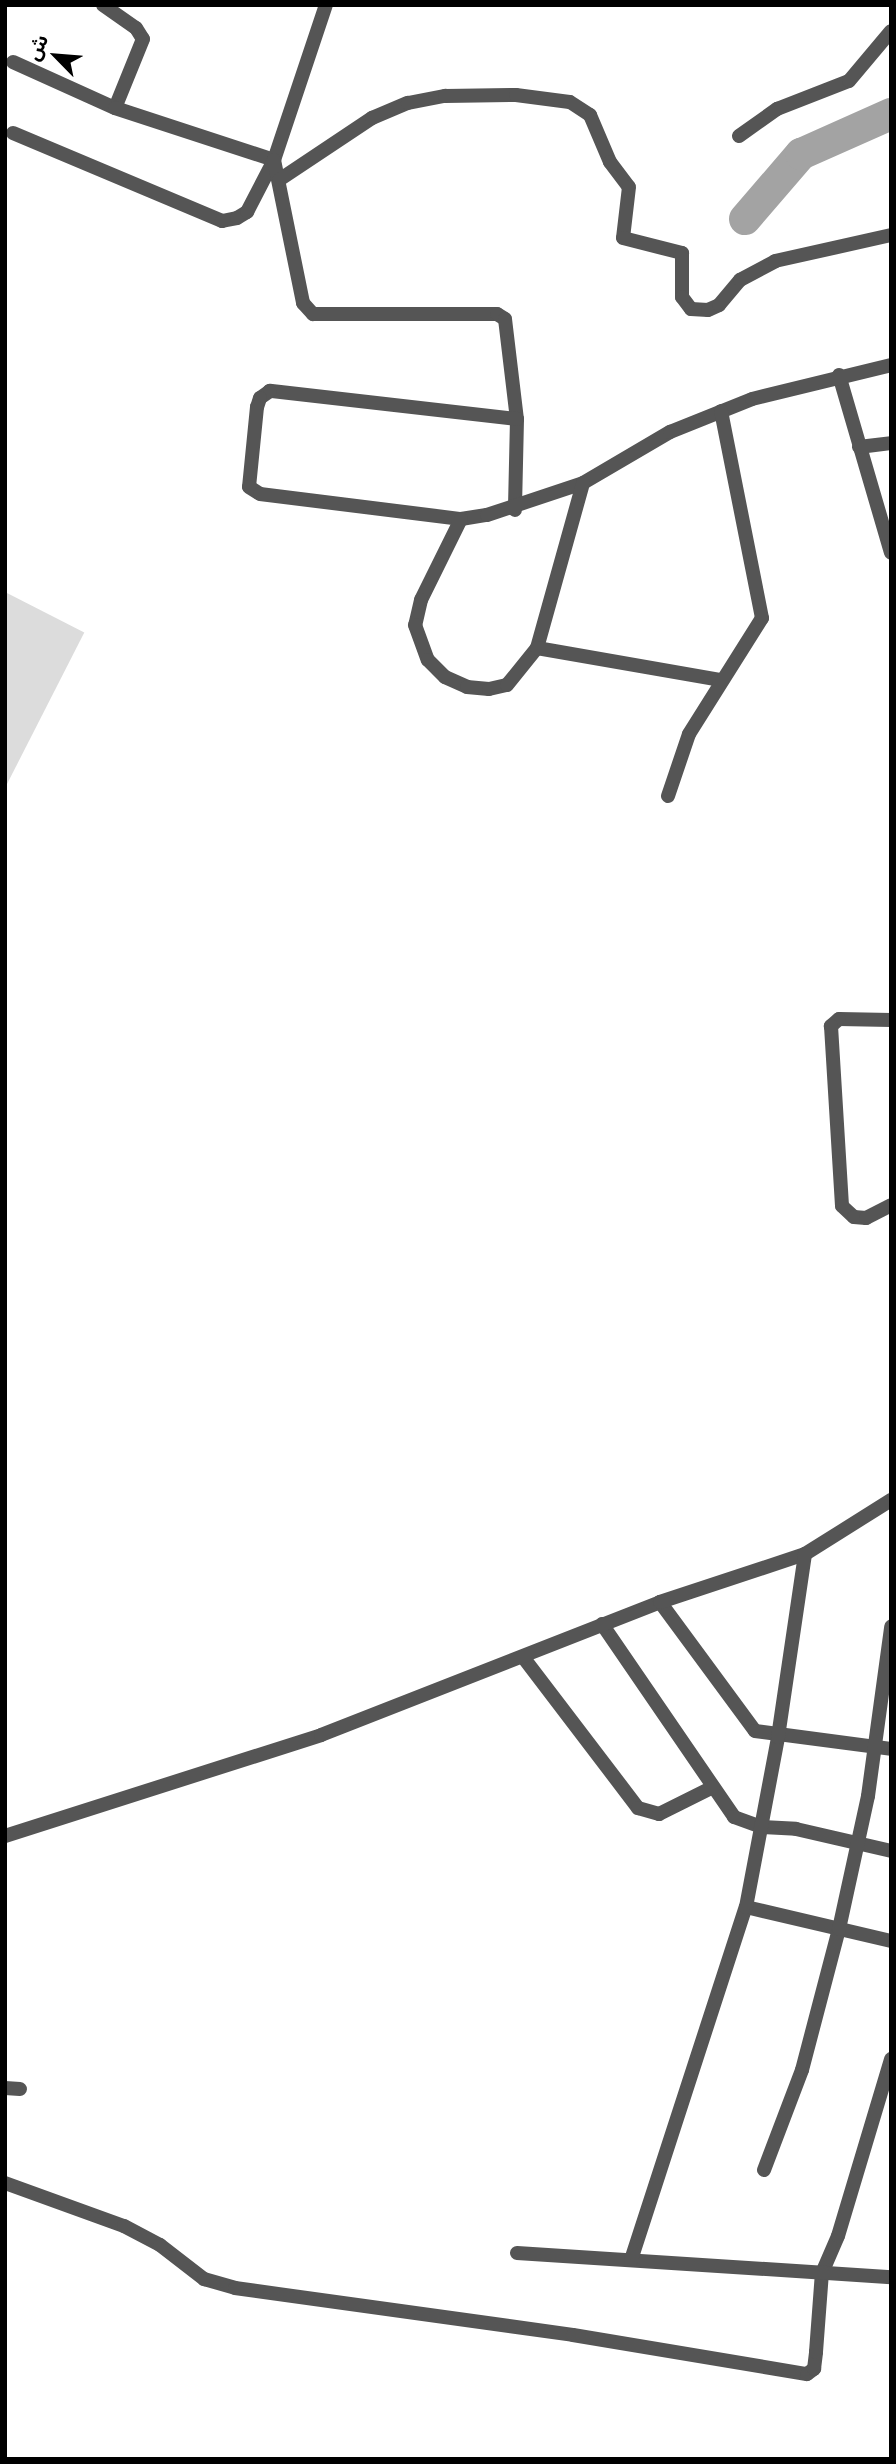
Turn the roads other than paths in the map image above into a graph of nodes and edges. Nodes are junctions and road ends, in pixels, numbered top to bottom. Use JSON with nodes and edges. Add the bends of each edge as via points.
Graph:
{"nodes":[{"id":1,"x":326,"y":5,"type":"edge"},
{"id":2,"x":105,"y":6,"type":"edge"},
{"id":3,"x":891,"y":31,"type":"edge"},
{"id":4,"x":13,"y":62,"type":"dead end"},
{"id":5,"x":115,"y":108,"type":"junction"},
{"id":6,"x":13,"y":133,"type":"dead end"},
{"id":7,"x":739,"y":136,"type":"dead end"},
{"id":8,"x":274,"y":160,"type":"junction"},
{"id":9,"x":279,"y":180,"type":"junction"},
{"id":10,"x":891,"y":235,"type":"edge"},
{"id":11,"x":891,"y":365,"type":"edge"},
{"id":12,"x":839,"y":375,"type":"junction"},
{"id":13,"x":721,"y":411,"type":"junction"},
{"id":14,"x":517,"y":419,"type":"junction"},
{"id":15,"x":891,"y":443,"type":"edge"},
{"id":16,"x":859,"y":447,"type":"junction"},
{"id":17,"x":583,"y":483,"type":"junction"},
{"id":18,"x":515,"y":509,"type":"junction"},
{"id":19,"x":461,"y":519,"type":"junction"},
{"id":20,"x":891,"y":552,"type":"edge"},
{"id":21,"x":537,"y":648,"type":"junction"},
{"id":22,"x":721,"y":680,"type":"junction"},
{"id":23,"x":668,"y":796,"type":"dead end"},
{"id":24,"x":891,"y":1020,"type":"edge"},
{"id":25,"x":891,"y":1205,"type":"edge"},
{"id":26,"x":891,"y":1500,"type":"edge"},
{"id":27,"x":805,"y":1554,"type":"junction"},
{"id":28,"x":660,"y":1602,"type":"junction"},
{"id":29,"x":601,"y":1625,"type":"junction"},
{"id":30,"x":891,"y":1627,"type":"edge"},
{"id":31,"x":523,"y":1657,"type":"junction"},
{"id":32,"x":778,"y":1737,"type":"junction"},
{"id":33,"x":875,"y":1749,"type":"junction"},
{"id":34,"x":891,"y":1749,"type":"edge"},
{"id":35,"x":713,"y":1787,"type":"junction"},
{"id":36,"x":762,"y":1827,"type":"junction"},
{"id":37,"x":5,"y":1836,"type":"edge"},
{"id":38,"x":857,"y":1846,"type":"junction"},
{"id":39,"x":891,"y":1851,"type":"edge"},
{"id":40,"x":746,"y":1907,"type":"junction"},
{"id":41,"x":839,"y":1929,"type":"junction"},
{"id":42,"x":891,"y":1941,"type":"edge"},
{"id":43,"x":891,"y":2059,"type":"edge"},
{"id":44,"x":764,"y":2170,"type":"dead end"},
{"id":45,"x":5,"y":2183,"type":"edge"},
{"id":46,"x":517,"y":2253,"type":"dead end"},
{"id":47,"x":632,"y":2260,"type":"junction"},
{"id":48,"x":822,"y":2273,"type":"junction"},
{"id":49,"x":891,"y":2277,"type":"edge"}],
"edges":[{"from":1,"to":8,"type":"street"},
{"from":2,"to":5,"type":"street","via":[[143,38]]},
{"from":3,"to":7,"type":"street","via":[[849,81],[777,109]]},
{"from":4,"to":5,"type":"street"},
{"from":5,"to":8,"type":"street"},
{"from":6,"to":8,"type":"street","via":[[222,221],[247,212]]},
{"from":8,"to":9,"type":"street"},
{"from":9,"to":10,"type":"street","via":[[372,118],[408,103],[445,96],[516,95],[570,102],[590,115],[611,162],[629,187],[623,238],[682,253],[682,297],[691,309],[719,305],[740,279],[775,261]]},
{"from":9,"to":14,"type":"street","via":[[307,310],[321,315],[502,316]]},
{"from":11,"to":12,"type":"street"},
{"from":12,"to":13,"type":"street","via":[[786,387]]},
{"from":12,"to":16,"type":"street"},
{"from":13,"to":17,"type":"street","via":[[670,432]]},
{"from":13,"to":22,"type":"street","via":[[763,604],[756,632]]},
{"from":14,"to":18,"type":"street"},
{"from":14,"to":19,"type":"street","via":[[270,391],[260,398],[247,480],[254,492]]},
{"from":15,"to":16,"type":"street"},
{"from":16,"to":20,"type":"street"},
{"from":17,"to":18,"type":"street"},
{"from":17,"to":21,"type":"street"},
{"from":18,"to":19,"type":"street"},
{"from":19,"to":21,"type":"street","via":[[421,600],[415,625],[428,660],[456,682],[489,689],[507,685]]},
{"from":21,"to":22,"type":"street"},
{"from":22,"to":23,"type":"street","via":[[689,734]]},
{"from":24,"to":25,"type":"street","via":[[839,1019],[831,1026],[842,1206],[854,1217],[866,1218]]},
{"from":26,"to":27,"type":"street"},
{"from":27,"to":28,"type":"street"},
{"from":27,"to":32,"type":"street"},
{"from":28,"to":29,"type":"street"},
{"from":28,"to":32,"type":"street","via":[[748,1725]]},
{"from":29,"to":31,"type":"street"},
{"from":29,"to":35,"type":"street"},
{"from":30,"to":33,"type":"street"},
{"from":31,"to":35,"type":"street","via":[[638,1808],[659,1815]]},
{"from":31,"to":37,"type":"street","via":[[321,1735]]},
{"from":32,"to":33,"type":"street"},
{"from":32,"to":36,"type":"street"},
{"from":33,"to":34,"type":"street"},
{"from":33,"to":38,"type":"street"},
{"from":35,"to":36,"type":"street","via":[[734,1817]]},
{"from":36,"to":38,"type":"street","via":[[796,1829]]},
{"from":36,"to":40,"type":"street"},
{"from":38,"to":39,"type":"street"},
{"from":38,"to":41,"type":"street"},
{"from":40,"to":41,"type":"street"},
{"from":40,"to":47,"type":"street"},
{"from":41,"to":42,"type":"street"},
{"from":41,"to":44,"type":"street","via":[[802,2070]]},
{"from":43,"to":48,"type":"street","via":[[838,2236]]},
{"from":45,"to":48,"type":"street","via":[[124,2226],[160,2245],[204,2279],[235,2288],[573,2335],[807,2374],[814,2369]]},
{"from":46,"to":47,"type":"street"},
{"from":47,"to":48,"type":"street"},
{"from":48,"to":49,"type":"street"}]}
